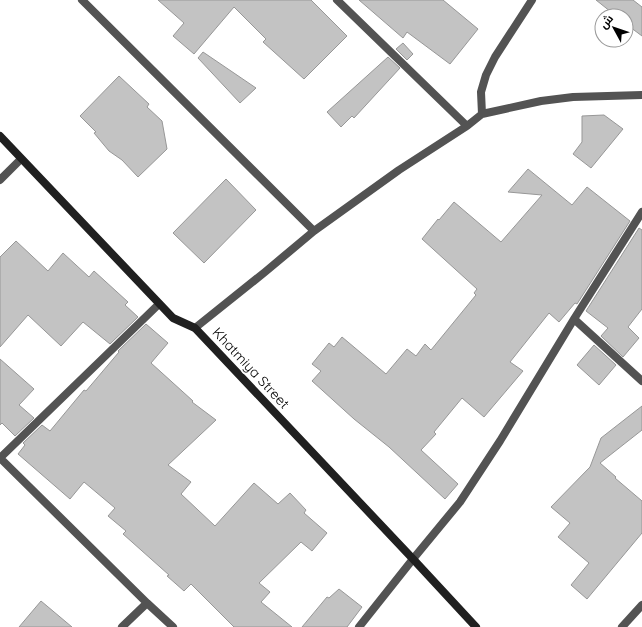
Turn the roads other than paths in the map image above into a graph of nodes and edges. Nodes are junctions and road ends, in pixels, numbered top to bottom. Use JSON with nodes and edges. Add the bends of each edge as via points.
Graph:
{"nodes":[{"id":1,"x":82,"y":0,"type":"edge"},
{"id":2,"x":337,"y":0,"type":"edge"},
{"id":3,"x":532,"y":0,"type":"edge"},
{"id":4,"x":642,"y":95,"type":"edge"},
{"id":5,"x":482,"y":114,"type":"junction"},
{"id":6,"x":468,"y":126,"type":"junction"},
{"id":7,"x":0,"y":136,"type":"edge"},
{"id":8,"x":21,"y":159,"type":"junction"},
{"id":9,"x":0,"y":180,"type":"edge"},
{"id":10,"x":642,"y":212,"type":"edge"},
{"id":11,"x":314,"y":231,"type":"junction"},
{"id":12,"x":159,"y":304,"type":"junction"},
{"id":13,"x":574,"y":318,"type":"junction"},
{"id":14,"x":195,"y":328,"type":"junction"},
{"id":15,"x":642,"y":381,"type":"edge"},
{"id":16,"x":0,"y":458,"type":"edge"},
{"id":17,"x":413,"y":559,"type":"junction"},
{"id":18,"x":146,"y":603,"type":"junction"},
{"id":19,"x":642,"y":605,"type":"edge"},
{"id":20,"x":122,"y":627,"type":"edge"},
{"id":21,"x":173,"y":627,"type":"edge"},
{"id":22,"x":359,"y":627,"type":"edge"},
{"id":23,"x":476,"y":627,"type":"edge"},
{"id":24,"x":622,"y":627,"type":"edge"}],
"edges":[{"from":1,"to":11,"type":"street"},
{"from":2,"to":6,"type":"street"},
{"from":3,"to":5,"type":"street","via":[[486,75],[481,92]]},
{"from":4,"to":5,"type":"street","via":[[573,97]]},
{"from":5,"to":6,"type":"street"},
{"from":6,"to":11,"type":"street","via":[[399,170]]},
{"from":7,"to":8,"type":"street","name":"Khatmiya Street"},
{"from":8,"to":9,"type":"street"},
{"from":8,"to":12,"type":"street","name":"Khatmiya Street"},
{"from":10,"to":13,"type":"street"},
{"from":11,"to":14,"type":"street"},
{"from":12,"to":14,"type":"street","name":"Khatmiya Street","via":[[173,318]]},
{"from":12,"to":16,"type":"street"},
{"from":13,"to":15,"type":"street"},
{"from":13,"to":17,"type":"street","via":[[460,502]]},
{"from":14,"to":17,"type":"street","name":"Khatmiya Street"},
{"from":16,"to":18,"type":"street"},
{"from":17,"to":22,"type":"street"},
{"from":17,"to":23,"type":"street","name":"Khatmiya Street"},
{"from":18,"to":20,"type":"street"},
{"from":18,"to":21,"type":"street"},
{"from":19,"to":24,"type":"street"}]}
